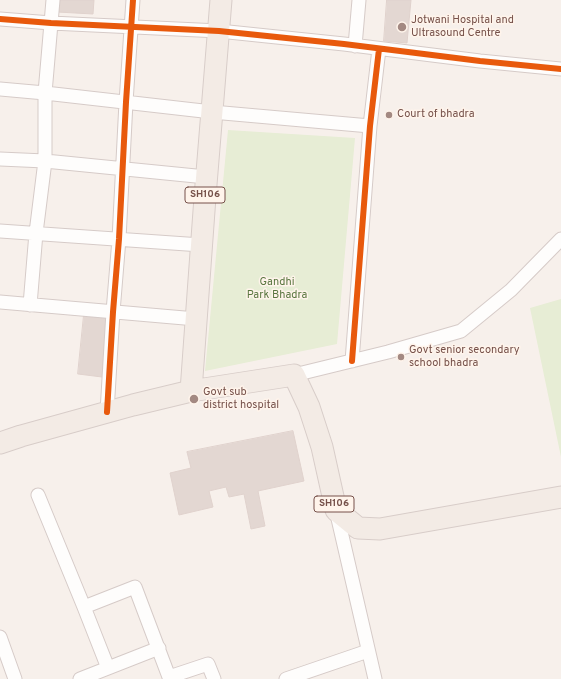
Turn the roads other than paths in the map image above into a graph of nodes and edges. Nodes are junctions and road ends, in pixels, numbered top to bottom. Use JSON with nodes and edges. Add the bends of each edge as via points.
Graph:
{"nodes":[{"id":1,"x":54,"y":0,"type":"edge"},
{"id":2,"x":133,"y":0,"type":"edge"},
{"id":3,"x":221,"y":0,"type":"edge"},
{"id":4,"x":358,"y":0,"type":"edge"},
{"id":5,"x":0,"y":19,"type":"edge"},
{"id":6,"x":52,"y":23,"type":"junction"},
{"id":7,"x":131,"y":27,"type":"junction"},
{"id":8,"x":219,"y":31,"type":"junction"},
{"id":9,"x":355,"y":46,"type":"junction"},
{"id":10,"x":379,"y":49,"type":"junction"},
{"id":11,"x":561,"y":69,"type":"edge"},
{"id":12,"x":0,"y":89,"type":"edge"},
{"id":13,"x":46,"y":93,"type":"junction"},
{"id":14,"x":126,"y":102,"type":"junction"},
{"id":15,"x":212,"y":112,"type":"junction"},
{"id":16,"x":370,"y":126,"type":"junction"},
{"id":17,"x":0,"y":159,"type":"edge"},
{"id":18,"x":45,"y":161,"type":"junction"},
{"id":19,"x":123,"y":170,"type":"junction"},
{"id":20,"x":206,"y":177,"type":"junction"},
{"id":21,"x":0,"y":231,"type":"edge"},
{"id":22,"x":36,"y":233,"type":"junction"},
{"id":23,"x":119,"y":239,"type":"junction"},
{"id":24,"x":561,"y":239,"type":"edge"},
{"id":25,"x":201,"y":245,"type":"junction"},
{"id":26,"x":0,"y":302,"type":"edge"},
{"id":27,"x":30,"y":305,"type":"junction"},
{"id":28,"x":113,"y":312,"type":"junction"},
{"id":29,"x":196,"y":319,"type":"junction"},
{"id":30,"x":352,"y":361,"type":"junction"},
{"id":31,"x":294,"y":375,"type":"junction"},
{"id":32,"x":191,"y":391,"type":"junction"},
{"id":33,"x":107,"y":412,"type":"junction"},
{"id":34,"x":0,"y":444,"type":"edge"},
{"id":35,"x":38,"y":495,"type":"dead end"},
{"id":36,"x":561,"y":498,"type":"edge"},
{"id":37,"x":336,"y":510,"type":"junction"},
{"id":38,"x":84,"y":607,"type":"junction"},
{"id":39,"x":0,"y":637,"type":"edge"},
{"id":40,"x":159,"y":648,"type":"junction"},
{"id":41,"x":368,"y":651,"type":"junction"},
{"id":42,"x":108,"y":668,"type":"junction"},
{"id":43,"x":15,"y":679,"type":"edge"},
{"id":44,"x":80,"y":679,"type":"edge"},
{"id":45,"x":214,"y":679,"type":"edge"},
{"id":46,"x":286,"y":679,"type":"edge"},
{"id":47,"x":375,"y":679,"type":"edge"}],
"edges":[{"from":1,"to":6,"type":"street"},
{"from":2,"to":7,"type":"street"},
{"from":3,"to":8,"type":"main road","number":"SH106"},
{"from":4,"to":9,"type":"street"},
{"from":5,"to":6,"type":"street"},
{"from":6,"to":7,"type":"street"},
{"from":6,"to":13,"type":"street"},
{"from":7,"to":8,"type":"street"},
{"from":7,"to":14,"type":"street"},
{"from":8,"to":9,"type":"street"},
{"from":8,"to":15,"type":"main road","number":"SH106"},
{"from":9,"to":10,"type":"street"},
{"from":10,"to":11,"type":"street"},
{"from":10,"to":16,"type":"street"},
{"from":12,"to":13,"type":"street"},
{"from":13,"to":14,"type":"street"},
{"from":13,"to":18,"type":"street"},
{"from":14,"to":15,"type":"street"},
{"from":14,"to":19,"type":"street"},
{"from":15,"to":16,"type":"street"},
{"from":15,"to":20,"type":"main road","number":"SH106"},
{"from":16,"to":30,"type":"street"},
{"from":17,"to":18,"type":"street"},
{"from":18,"to":19,"type":"street"},
{"from":18,"to":22,"type":"street"},
{"from":19,"to":20,"type":"street"},
{"from":19,"to":23,"type":"street"},
{"from":20,"to":25,"type":"main road","number":"SH106"},
{"from":21,"to":22,"type":"street"},
{"from":22,"to":23,"type":"street"},
{"from":22,"to":27,"type":"street"},
{"from":23,"to":25,"type":"street"},
{"from":23,"to":28,"type":"street"},
{"from":24,"to":30,"type":"street","via":[[511,290],[461,331]]},
{"from":25,"to":29,"type":"main road","number":"SH106"},
{"from":26,"to":27,"type":"street"},
{"from":27,"to":28,"type":"street"},
{"from":28,"to":29,"type":"street"},
{"from":28,"to":33,"type":"street"},
{"from":29,"to":32,"type":"main road","number":"SH106"},
{"from":30,"to":31,"type":"street"},
{"from":31,"to":32,"type":"main road"},
{"from":31,"to":37,"type":"main road","number":"SH106","via":[[309,407],[322,447]]},
{"from":32,"to":33,"type":"main road"},
{"from":33,"to":34,"type":"main road"},
{"from":35,"to":38,"type":"street"},
{"from":36,"to":37,"type":"main road","number":"SH106","via":[[380,529],[358,528]]},
{"from":37,"to":41,"type":"street"},
{"from":38,"to":40,"type":"street","via":[[135,587]]},
{"from":38,"to":42,"type":"street"},
{"from":39,"to":43,"type":"street"},
{"from":40,"to":42,"type":"street"},
{"from":40,"to":45,"type":"street","via":[[169,677],[208,664]]},
{"from":41,"to":46,"type":"street"},
{"from":41,"to":47,"type":"street"},
{"from":42,"to":44,"type":"street"}]}
